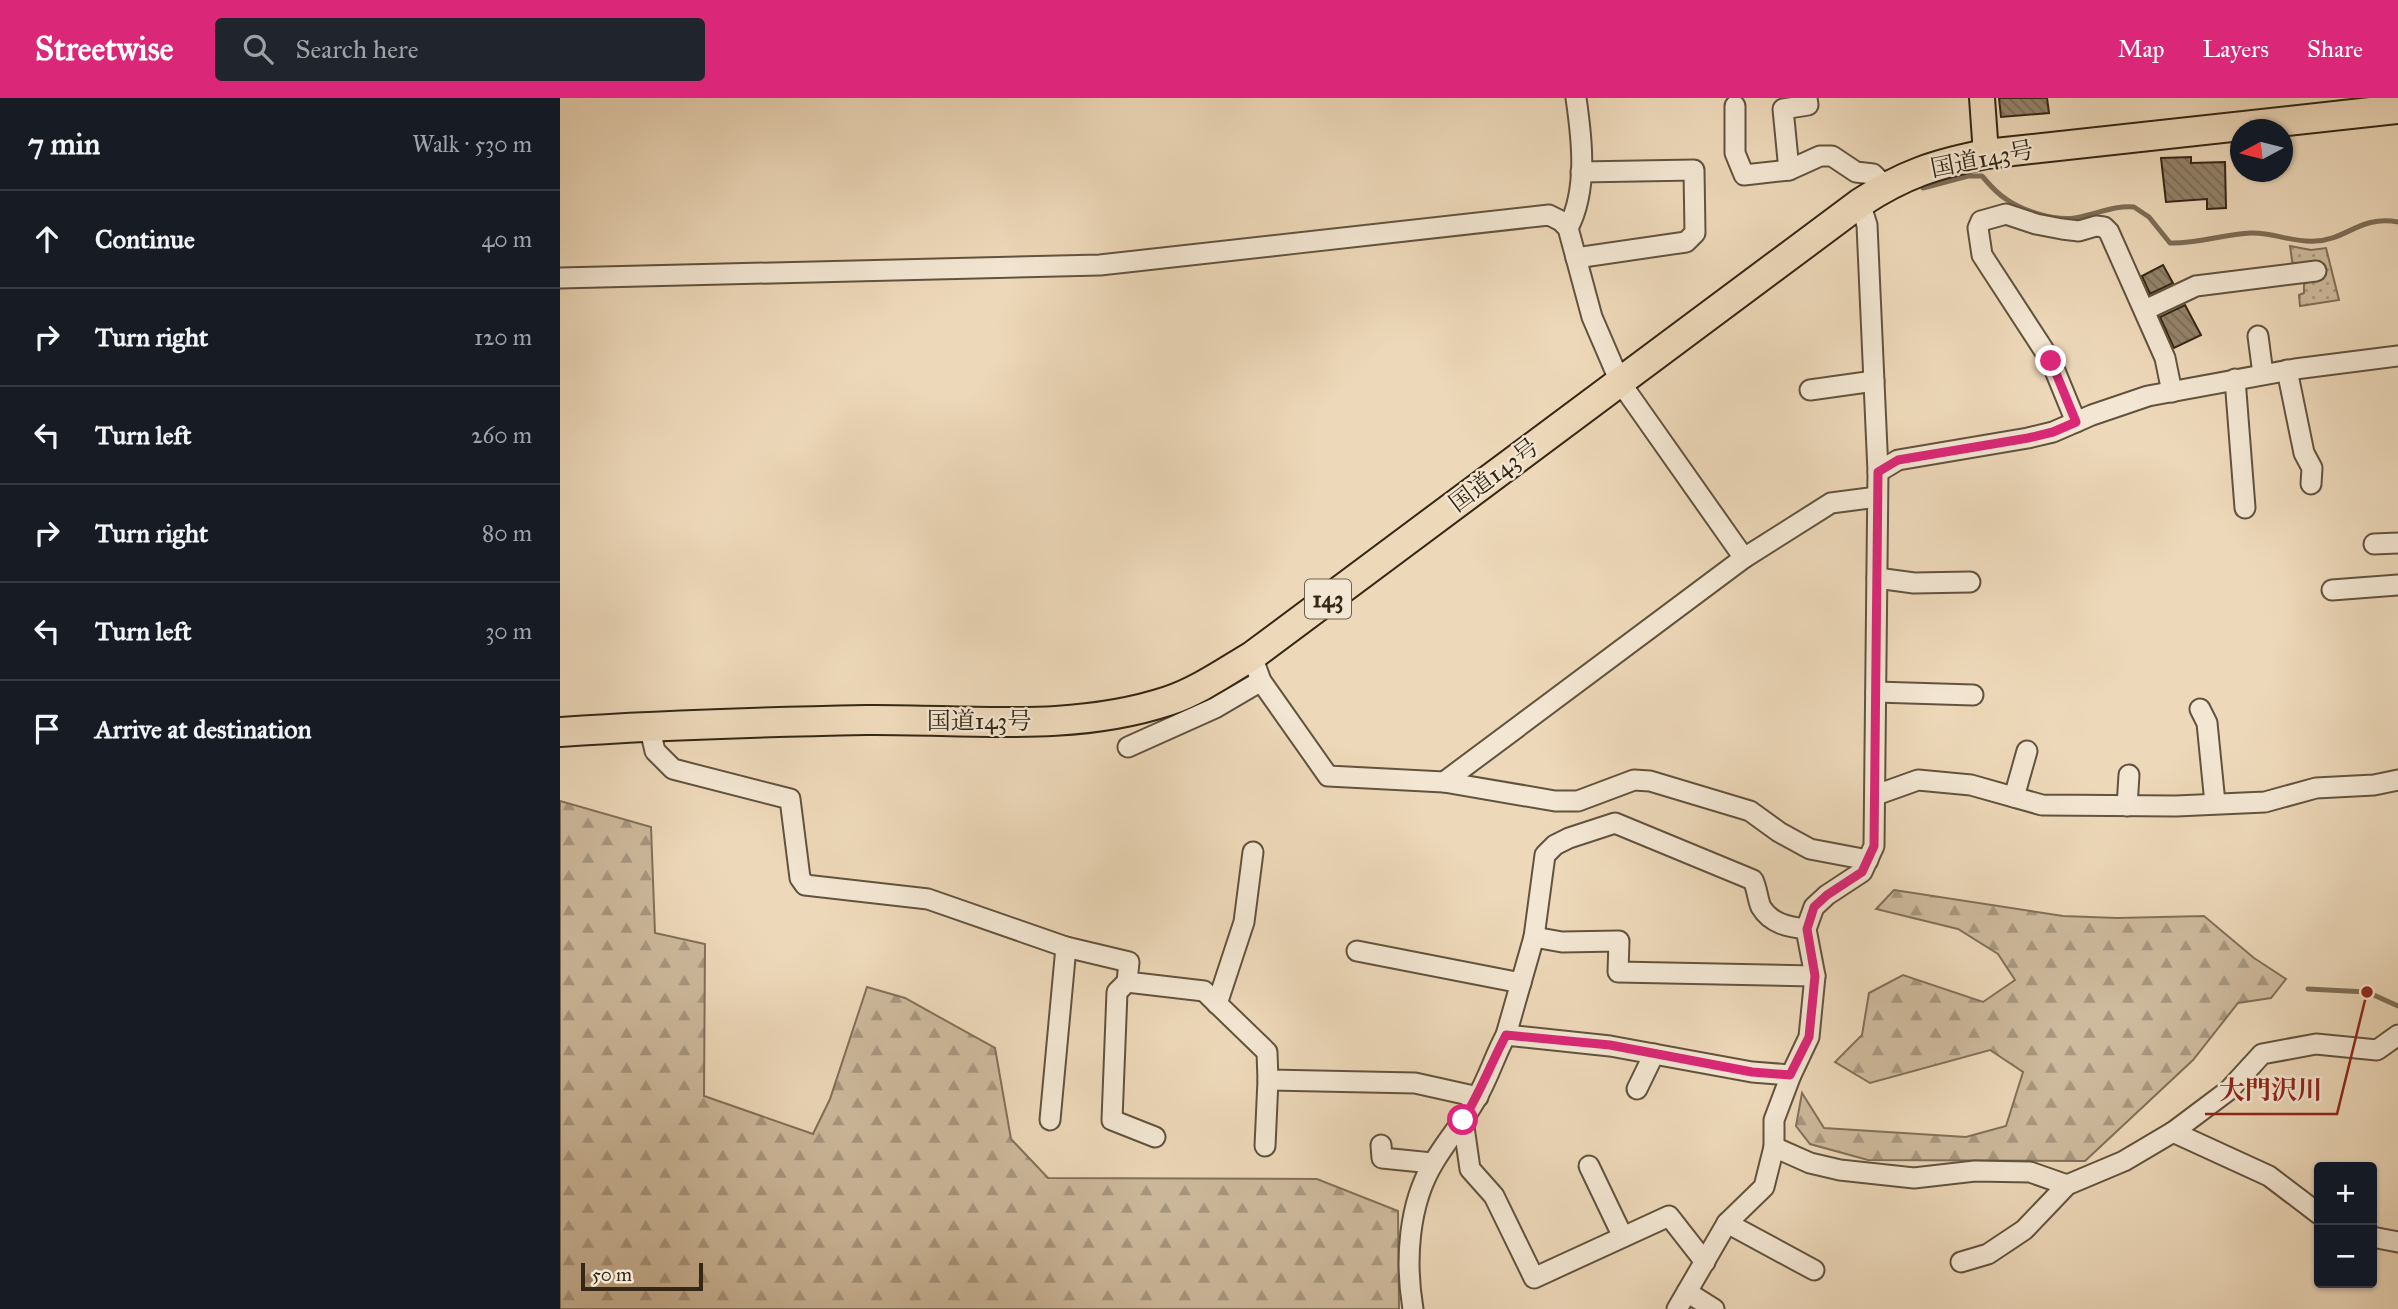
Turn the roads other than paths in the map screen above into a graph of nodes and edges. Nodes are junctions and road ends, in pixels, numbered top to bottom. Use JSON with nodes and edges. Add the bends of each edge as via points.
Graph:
{"nodes":[{"id":1,"x":1576,"y":98,"type":"edge"},
{"id":2,"x":1807,"y":98,"type":"edge"},
{"id":3,"x":1982,"y":98,"type":"edge"},
{"id":4,"x":1735,"y":106,"type":"dead end"},
{"id":5,"x":2398,"y":109,"type":"edge"},
{"id":6,"x":1986,"y":154,"type":"junction"},
{"id":7,"x":1789,"y":170,"type":"junction"},
{"id":8,"x":1581,"y":172,"type":"junction"},
{"id":9,"x":1885,"y":186,"type":"junction"},
{"id":10,"x":1860,"y":203,"type":"junction"},
{"id":11,"x":1568,"y":228,"type":"junction"},
{"id":12,"x":1576,"y":258,"type":"junction"},
{"id":13,"x":2316,"y":271,"type":"dead end"},
{"id":14,"x":560,"y":278,"type":"edge"},
{"id":15,"x":2145,"y":310,"type":"junction"},
{"id":16,"x":2258,"y":336,"type":"dead end"},
{"id":17,"x":2398,"y":356,"type":"edge"},
{"id":18,"x":2287,"y":370,"type":"junction"},
{"id":19,"x":2263,"y":374,"type":"junction"},
{"id":20,"x":2235,"y":379,"type":"junction"},
{"id":21,"x":1874,"y":381,"type":"junction"},
{"id":22,"x":1620,"y":382,"type":"junction"},
{"id":23,"x":1810,"y":390,"type":"dead end"},
{"id":24,"x":2172,"y":391,"type":"junction"},
{"id":25,"x":2076,"y":422,"type":"junction"},
{"id":26,"x":1878,"y":472,"type":"junction"},
{"id":27,"x":2311,"y":484,"type":"dead end"},
{"id":28,"x":1877,"y":497,"type":"junction"},
{"id":29,"x":2245,"y":508,"type":"dead end"},
{"id":30,"x":2398,"y":543,"type":"edge"},
{"id":31,"x":2374,"y":544,"type":"dead end"},
{"id":32,"x":1744,"y":558,"type":"junction"},
{"id":33,"x":1877,"y":579,"type":"junction"},
{"id":34,"x":1970,"y":582,"type":"dead end"},
{"id":35,"x":2398,"y":585,"type":"edge"},
{"id":36,"x":2332,"y":590,"type":"dead end"},
{"id":37,"x":1256,"y":668,"type":"junction"},
{"id":38,"x":1877,"y":692,"type":"junction"},
{"id":39,"x":1973,"y":695,"type":"dead end"},
{"id":40,"x":2200,"y":709,"type":"dead end"},
{"id":41,"x":649,"y":726,"type":"junction"},
{"id":42,"x":560,"y":732,"type":"edge"},
{"id":43,"x":1128,"y":747,"type":"dead end"},
{"id":44,"x":2027,"y":751,"type":"dead end"},
{"id":45,"x":2129,"y":775,"type":"dead end"},
{"id":46,"x":2398,"y":780,"type":"edge"},
{"id":47,"x":1444,"y":782,"type":"junction"},
{"id":48,"x":1611,"y":789,"type":"junction"},
{"id":49,"x":1876,"y":795,"type":"junction"},
{"id":50,"x":2014,"y":797,"type":"junction"},
{"id":51,"x":2215,"y":803,"type":"junction"},
{"id":52,"x":2127,"y":806,"type":"junction"},
{"id":53,"x":1615,"y":823,"type":"junction"},
{"id":54,"x":1253,"y":852,"type":"dead end"},
{"id":55,"x":1868,"y":860,"type":"junction"},
{"id":56,"x":1807,"y":929,"type":"junction"},
{"id":57,"x":1534,"y":937,"type":"junction"},
{"id":58,"x":1066,"y":947,"type":"junction"},
{"id":59,"x":1357,"y":951,"type":"dead end"},
{"id":60,"x":1815,"y":976,"type":"junction"},
{"id":61,"x":1127,"y":982,"type":"junction"},
{"id":62,"x":1521,"y":983,"type":"junction"},
{"id":63,"x":1217,"y":1004,"type":"junction"},
{"id":64,"x":1506,"y":1035,"type":"junction"},
{"id":65,"x":2398,"y":1035,"type":"edge"},
{"id":66,"x":1654,"y":1054,"type":"junction"},
{"id":67,"x":1790,"y":1075,"type":"junction"},
{"id":68,"x":1268,"y":1080,"type":"junction"},
{"id":69,"x":1637,"y":1088,"type":"dead end"},
{"id":70,"x":1478,"y":1097,"type":"junction"},
{"id":71,"x":1050,"y":1120,"type":"dead end"},
{"id":72,"x":1463,"y":1120,"type":"junction"},
{"id":73,"x":2173,"y":1132,"type":"junction"},
{"id":74,"x":1155,"y":1137,"type":"dead end"},
{"id":75,"x":1381,"y":1145,"type":"dead end"},
{"id":76,"x":1265,"y":1146,"type":"dead end"},
{"id":77,"x":1774,"y":1147,"type":"junction"},
{"id":78,"x":1432,"y":1163,"type":"junction"},
{"id":79,"x":1589,"y":1166,"type":"dead end"},
{"id":80,"x":2067,"y":1185,"type":"junction"},
{"id":81,"x":2314,"y":1210,"type":"edge"},
{"id":82,"x":1727,"y":1223,"type":"junction"},
{"id":83,"x":1623,"y":1237,"type":"junction"},
{"id":84,"x":2377,"y":1238,"type":"edge"},
{"id":85,"x":2398,"y":1242,"type":"edge"},
{"id":86,"x":1705,"y":1262,"type":"junction"},
{"id":87,"x":1961,"y":1262,"type":"dead end"},
{"id":88,"x":1814,"y":1270,"type":"dead end"},
{"id":89,"x":1682,"y":1301,"type":"edge"},
{"id":90,"x":1413,"y":1309,"type":"edge"},
{"id":91,"x":1714,"y":1309,"type":"edge"}],
"edges":[{"from":1,"to":8,"type":"street"},
{"from":2,"to":7,"type":"street","via":[[1808,104],[1783,109]]},
{"from":3,"to":6,"type":"main road"},
{"from":4,"to":7,"type":"street","via":[[1735,153],[1744,175]]},
{"from":5,"to":6,"type":"highway","name":"国道143号","number":"143"},
{"from":6,"to":9,"type":"highway","name":"国道143号","number":"143","via":[[1922,170]]},
{"from":7,"to":9,"type":"street","via":[[1820,156],[1832,156],[1857,172],[1873,174]]},
{"from":8,"to":11,"type":"street","via":[[1576,212]]},
{"from":8,"to":12,"type":"street","via":[[1694,170],[1695,233],[1686,242]]},
{"from":9,"to":10,"type":"highway","name":"国道143号","number":"143"},
{"from":10,"to":21,"type":"street","via":[[1867,225]]},
{"from":10,"to":22,"type":"highway","name":"国道143号","number":"143"},
{"from":11,"to":12,"type":"street"},
{"from":11,"to":14,"type":"street","via":[[1549,215],[1100,265]]},
{"from":12,"to":22,"type":"street","via":[[1591,317]]},
{"from":13,"to":15,"type":"street","via":[[2196,286]]},
{"from":15,"to":24,"type":"street","via":[[2165,358]]},
{"from":15,"to":25,"type":"street","via":[[2104,227],[2062,229],[2006,214],[1981,220],[1982,255],[2051,361]]},
{"from":16,"to":19,"type":"street"},
{"from":17,"to":18,"type":"street"},
{"from":18,"to":19,"type":"street"},
{"from":18,"to":27,"type":"street","via":[[2304,453],[2312,468]]},
{"from":19,"to":20,"type":"street"},
{"from":20,"to":24,"type":"street"},
{"from":20,"to":29,"type":"street"},
{"from":21,"to":23,"type":"street"},
{"from":21,"to":26,"type":"street"},
{"from":22,"to":32,"type":"street"},
{"from":22,"to":37,"type":"highway","name":"国道143号","number":"143"},
{"from":24,"to":25,"type":"street"},
{"from":25,"to":26,"type":"street","via":[[2028,438],[1898,460]]},
{"from":26,"to":28,"type":"street"},
{"from":28,"to":32,"type":"street","via":[[1831,503]]},
{"from":28,"to":33,"type":"street"},
{"from":30,"to":31,"type":"street"},
{"from":32,"to":47,"type":"street"},
{"from":33,"to":34,"type":"street"},
{"from":33,"to":38,"type":"street"},
{"from":35,"to":36,"type":"street"},
{"from":37,"to":41,"type":"highway","name":"国道143号","number":"143","via":[[1170,701],[1074,720]]},
{"from":37,"to":43,"type":"street","via":[[1215,708]]},
{"from":37,"to":47,"type":"street","via":[[1328,776]]},
{"from":38,"to":39,"type":"street"},
{"from":38,"to":49,"type":"street"},
{"from":40,"to":51,"type":"street","via":[[2207,723]]},
{"from":41,"to":42,"type":"highway","name":"国道143号","number":"143"},
{"from":41,"to":58,"type":"street","via":[[655,751],[673,769],[790,799],[800,878],[805,884],[928,899]]},
{"from":44,"to":50,"type":"street"},
{"from":45,"to":52,"type":"street"},
{"from":46,"to":51,"type":"street","via":[[2316,788],[2264,802]]},
{"from":47,"to":48,"type":"street","via":[[1555,801],[1578,801]]},
{"from":48,"to":53,"type":"street"},
{"from":48,"to":55,"type":"street","via":[[1634,780],[1650,782],[1750,811],[1810,849]]},
{"from":49,"to":50,"type":"street","via":[[1918,780],[1971,785]]},
{"from":49,"to":55,"type":"street","via":[[1874,846]]},
{"from":50,"to":52,"type":"street","via":[[2042,804]]},
{"from":51,"to":52,"type":"street"},
{"from":53,"to":56,"type":"street","via":[[1753,880],[1761,907],[1774,920],[1782,926]]},
{"from":53,"to":57,"type":"street","via":[[1569,838],[1545,855]]},
{"from":54,"to":63,"type":"street","via":[[1244,922]]},
{"from":55,"to":56,"type":"street","via":[[1862,872],[1814,907]]},
{"from":56,"to":60,"type":"street"},
{"from":57,"to":60,"type":"street","via":[[1562,942],[1619,941],[1618,972]]},
{"from":57,"to":62,"type":"street"},
{"from":58,"to":61,"type":"street","via":[[1129,962]]},
{"from":58,"to":71,"type":"street"},
{"from":59,"to":62,"type":"street"},
{"from":60,"to":67,"type":"street","via":[[1809,1037]]},
{"from":61,"to":63,"type":"street","via":[[1204,991]]},
{"from":61,"to":74,"type":"street","via":[[1117,992],[1112,1120]]},
{"from":62,"to":64,"type":"street"},
{"from":63,"to":68,"type":"street","via":[[1268,1052]]},
{"from":64,"to":66,"type":"street"},
{"from":64,"to":70,"type":"street"},
{"from":65,"to":73,"type":"street","via":[[2377,1050],[2316,1044],[2262,1054],[2229,1090]]},
{"from":66,"to":67,"type":"street"},
{"from":66,"to":69,"type":"street"},
{"from":67,"to":77,"type":"street","via":[[1774,1120]]},
{"from":68,"to":70,"type":"street","via":[[1415,1083]]},
{"from":68,"to":76,"type":"street"},
{"from":70,"to":72,"type":"street"},
{"from":72,"to":78,"type":"street"},
{"from":72,"to":83,"type":"street","via":[[1470,1169],[1494,1196],[1534,1278]]},
{"from":73,"to":80,"type":"street","via":[[2124,1161]]},
{"from":73,"to":81,"type":"street","via":[[2269,1176]]},
{"from":75,"to":78,"type":"street","via":[[1382,1158]]},
{"from":77,"to":80,"type":"street","via":[[1840,1170],[1914,1178],[1975,1171],[2030,1172]]},
{"from":77,"to":82,"type":"street","via":[[1764,1187]]},
{"from":78,"to":90,"type":"street","via":[[1418,1196],[1411,1233]]},
{"from":79,"to":83,"type":"street"},
{"from":80,"to":87,"type":"street","via":[[2024,1230],[1988,1254]]},
{"from":82,"to":86,"type":"street"},
{"from":82,"to":88,"type":"street"},
{"from":83,"to":86,"type":"street","via":[[1669,1216]]},
{"from":84,"to":85,"type":"street"},
{"from":86,"to":89,"type":"street"},
{"from":89,"to":91,"type":"street"}]}
